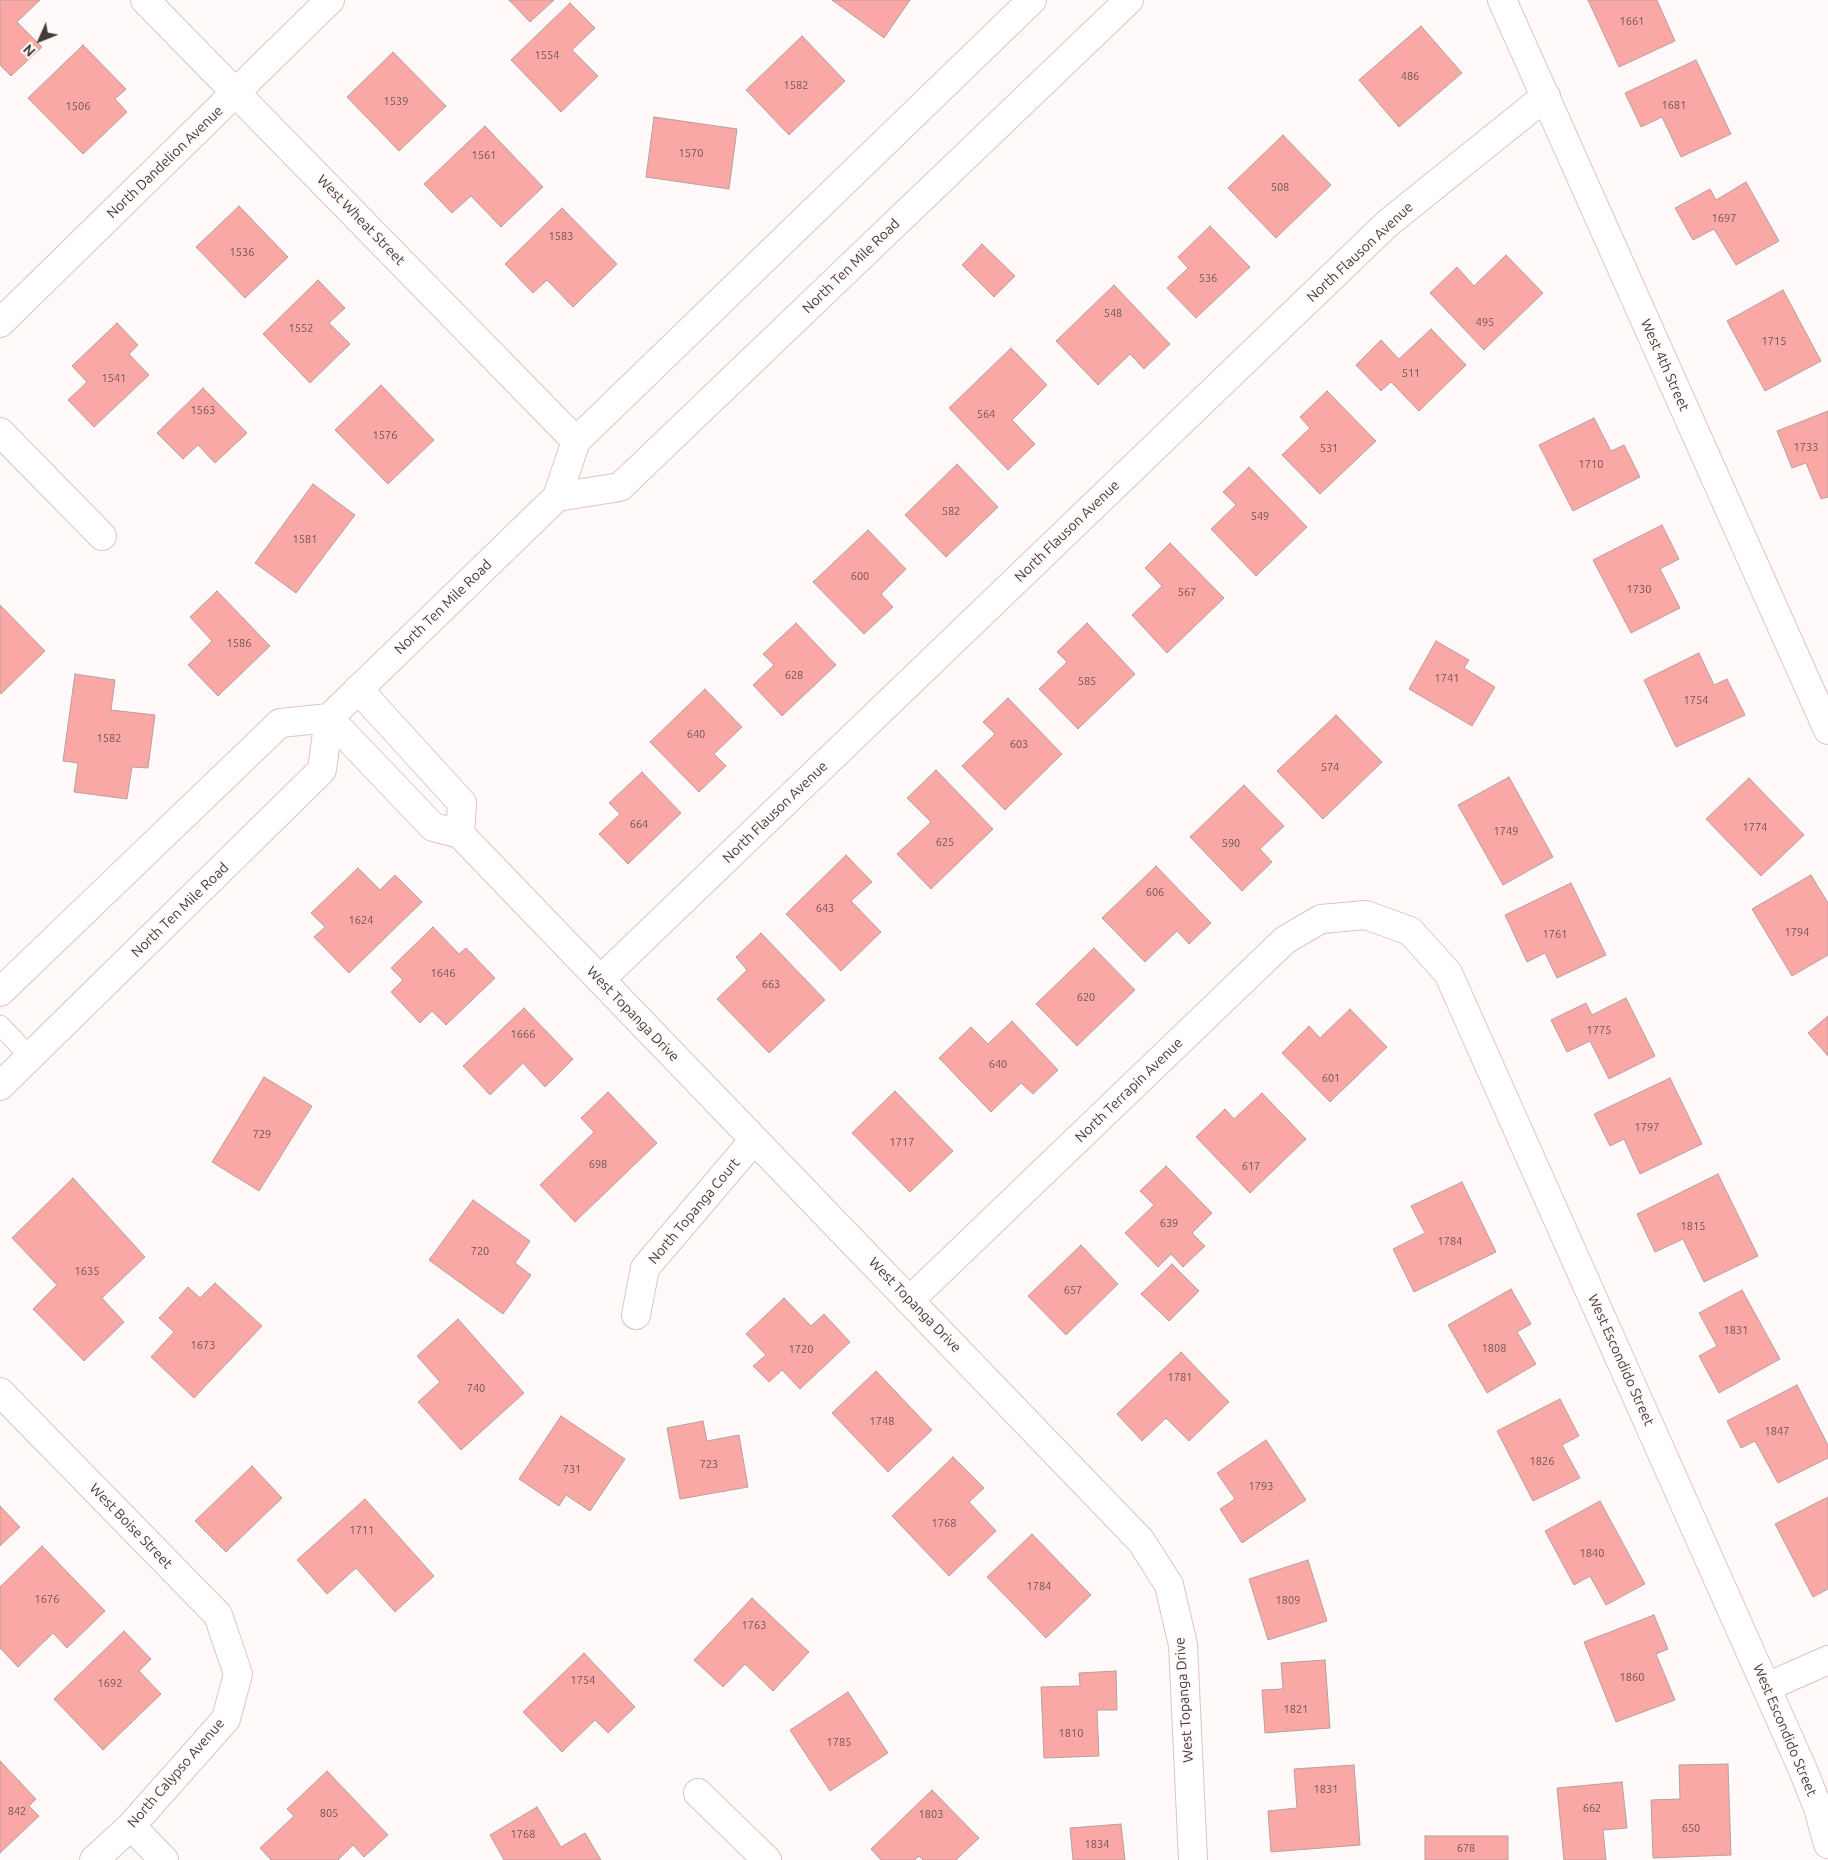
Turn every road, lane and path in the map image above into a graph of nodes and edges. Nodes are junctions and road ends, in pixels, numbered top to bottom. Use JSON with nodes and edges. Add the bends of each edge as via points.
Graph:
{"nodes":[{"id":1,"x":145,"y":0,"type":"edge"},
{"id":2,"x":330,"y":0,"type":"edge"},
{"id":3,"x":1032,"y":0,"type":"edge"},
{"id":4,"x":1129,"y":0,"type":"edge"},
{"id":5,"x":1502,"y":0,"type":"edge"},
{"id":6,"x":235,"y":92,"type":"junction"},
{"id":7,"x":1546,"y":96,"type":"junction"},
{"id":8,"x":0,"y":323,"type":"edge"},
{"id":9,"x":0,"y":432,"type":"edge"},
{"id":10,"x":576,"y":441,"type":"junction"},
{"id":11,"x":557,"y":497,"type":"junction"},
{"id":12,"x":102,"y":536,"type":"dead end"},
{"id":13,"x":358,"y":689,"type":"junction"},
{"id":14,"x":328,"y":718,"type":"junction"},
{"id":15,"x":1828,"y":730,"type":"edge"},
{"id":16,"x":460,"y":834,"type":"junction"},
{"id":17,"x":1366,"y":915,"type":"joint"},
{"id":18,"x":600,"y":980,"type":"junction"},
{"id":19,"x":0,"y":992,"type":"edge"},
{"id":20,"x":0,"y":1026,"type":"edge"},
{"id":21,"x":30,"y":1057,"type":"junction"},
{"id":22,"x":0,"y":1086,"type":"edge"},
{"id":23,"x":754,"y":1140,"type":"junction"},
{"id":24,"x":910,"y":1300,"type":"junction"},
{"id":25,"x":636,"y":1315,"type":"dead end"},
{"id":26,"x":0,"y":1392,"type":"edge"},
{"id":27,"x":1828,"y":1660,"type":"edge"},
{"id":28,"x":238,"y":1674,"type":"joint"},
{"id":29,"x":1766,"y":1687,"type":"junction"},
{"id":30,"x":698,"y":1793,"type":"dead end"},
{"id":31,"x":131,"y":1826,"type":"junction"},
{"id":32,"x":1828,"y":1844,"type":"edge"},
{"id":33,"x":94,"y":1860,"type":"edge"},
{"id":34,"x":164,"y":1860,"type":"edge"},
{"id":35,"x":766,"y":1860,"type":"edge"},
{"id":36,"x":1193,"y":1860,"type":"edge"}],
"edges":[{"from":1,"to":6,"type":"street","name":"West Wheat Street"},
{"from":2,"to":6,"type":"street","name":"North Dandelion Avenue"},
{"from":3,"to":10,"type":"street","name":"North Ten Mile Road"},
{"from":4,"to":11,"type":"street","name":"North Ten Mile Road","via":[[620,487]]},
{"from":5,"to":7,"type":"street","name":"West 4th Street"},
{"from":6,"to":8,"type":"street","name":"North Dandelion Avenue"},
{"from":6,"to":10,"type":"street","name":"West Wheat Street"},
{"from":7,"to":15,"type":"street","name":"West 4th Street"},
{"from":7,"to":18,"type":"street","name":"North Flauson Avenue","via":[[1388,223]]},
{"from":9,"to":12,"type":"street"},
{"from":10,"to":11,"type":"street","name":"North Ten Mile Road"},
{"from":11,"to":13,"type":"street","name":"North Ten Mile Road"},
{"from":13,"to":14,"type":"street","name":"North Ten Mile Road"},
{"from":13,"to":16,"type":"street","via":[[462,803]]},
{"from":14,"to":16,"type":"street","via":[[433,827]]},
{"from":14,"to":19,"type":"street","via":[[280,723]]},
{"from":14,"to":21,"type":"street","name":"North Ten Mile Road","via":[[322,770]]},
{"from":16,"to":18,"type":"street","name":"West Topanga Drive"},
{"from":17,"to":24,"type":"street","name":"North Terrapin Avenue","via":[[1321,919],[1285,940]]},
{"from":17,"to":29,"type":"street","name":"West Escondido Street","via":[[1410,931],[1448,973]]},
{"from":18,"to":23,"type":"street","name":"West Topanga Drive"},
{"from":20,"to":21,"type":"lane"},
{"from":21,"to":22,"type":"street","name":"North Ten Mile Road"},
{"from":23,"to":24,"type":"street","name":"West Topanga Drive"},
{"from":23,"to":25,"type":"street","name":"North Topanga Court","via":[[645,1268]]},
{"from":24,"to":36,"type":"street","name":"West Topanga Drive","via":[[1141,1541],[1169,1585],[1183,1645]]},
{"from":26,"to":28,"type":"street","name":"West Boise Street","via":[[218,1615]]},
{"from":27,"to":29,"type":"street"},
{"from":28,"to":31,"type":"street","name":"North Calypso Avenue","via":[[226,1719]]},
{"from":29,"to":32,"type":"street","name":"West Escondido Street","via":[[1803,1770]]},
{"from":30,"to":35,"type":"street"},
{"from":31,"to":33,"type":"street","name":"North Calypso Avenue"},
{"from":31,"to":34,"type":"street"}]}
